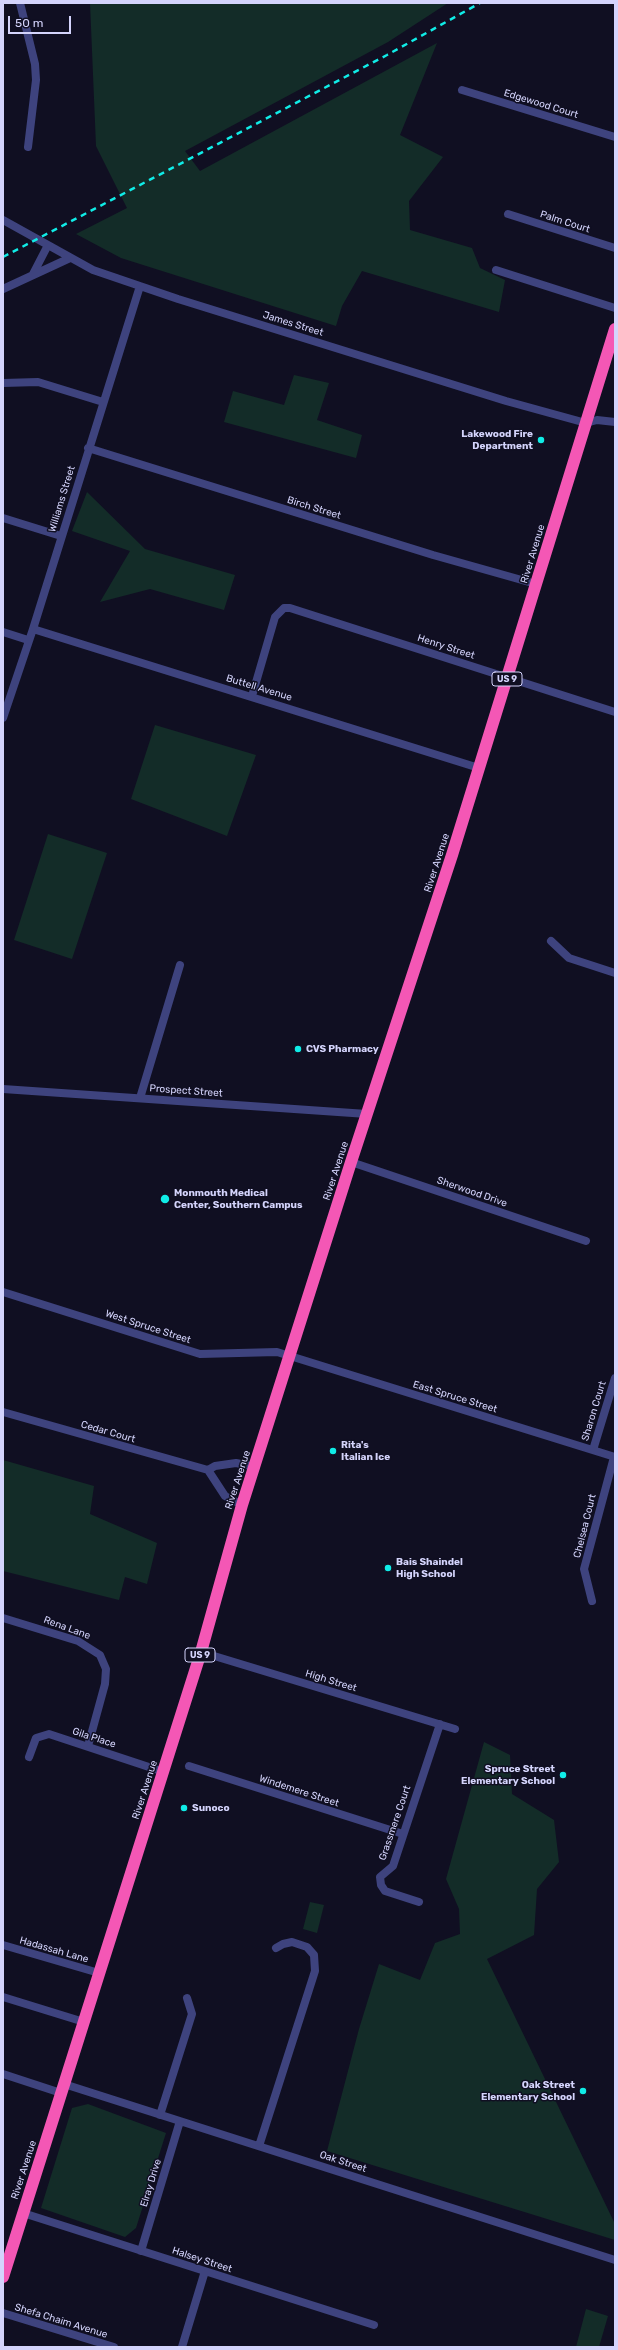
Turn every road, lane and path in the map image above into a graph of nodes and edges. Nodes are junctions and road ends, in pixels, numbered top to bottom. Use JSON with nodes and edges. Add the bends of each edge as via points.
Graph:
{"nodes":[{"id":1,"x":20,"y":3,"type":"edge"},
{"id":2,"x":462,"y":90,"type":"dead end"},
{"id":3,"x":615,"y":137,"type":"edge"},
{"id":4,"x":28,"y":147,"type":"dead end"},
{"id":5,"x":508,"y":214,"type":"dead end"},
{"id":6,"x":3,"y":220,"type":"edge"},
{"id":7,"x":48,"y":245,"type":"junction"},
{"id":8,"x":615,"y":248,"type":"edge"},
{"id":9,"x":70,"y":258,"type":"junction"},
{"id":10,"x":496,"y":270,"type":"dead end"},
{"id":11,"x":33,"y":274,"type":"junction"},
{"id":12,"x":140,"y":286,"type":"junction"},
{"id":13,"x":3,"y":289,"type":"edge"},
{"id":14,"x":615,"y":308,"type":"edge"},
{"id":15,"x":615,"y":329,"type":"edge"},
{"id":16,"x":3,"y":383,"type":"edge"},
{"id":17,"x":103,"y":402,"type":"junction"},
{"id":18,"x":615,"y":422,"type":"edge"},
{"id":19,"x":586,"y":423,"type":"junction"},
{"id":20,"x":88,"y":448,"type":"junction"},
{"id":21,"x":3,"y":518,"type":"edge"},
{"id":22,"x":61,"y":536,"type":"junction"},
{"id":23,"x":536,"y":584,"type":"junction"},
{"id":24,"x":33,"y":629,"type":"junction"},
{"id":25,"x":3,"y":632,"type":"edge"},
{"id":26,"x":28,"y":640,"type":"junction"},
{"id":27,"x":507,"y":677,"type":"junction"},
{"id":28,"x":252,"y":696,"type":"junction"},
{"id":29,"x":615,"y":712,"type":"edge"},
{"id":30,"x":3,"y":718,"type":"edge"},
{"id":31,"x":479,"y":768,"type":"junction"},
{"id":32,"x":551,"y":941,"type":"dead end"},
{"id":33,"x":180,"y":965,"type":"dead end"},
{"id":34,"x":615,"y":973,"type":"edge"},
{"id":35,"x":3,"y":1089,"type":"edge"},
{"id":36,"x":140,"y":1098,"type":"junction"},
{"id":37,"x":367,"y":1114,"type":"junction"},
{"id":38,"x":351,"y":1162,"type":"junction"},
{"id":39,"x":586,"y":1241,"type":"dead end"},
{"id":40,"x":3,"y":1292,"type":"edge"},
{"id":41,"x":290,"y":1356,"type":"junction"},
{"id":42,"x":615,"y":1378,"type":"edge"},
{"id":43,"x":3,"y":1412,"type":"edge"},
{"id":44,"x":593,"y":1450,"type":"junction"},
{"id":45,"x":614,"y":1457,"type":"edge"},
{"id":46,"x":256,"y":1467,"type":"junction"},
{"id":47,"x":208,"y":1470,"type":"junction"},
{"id":48,"x":242,"y":1504,"type":"junction"},
{"id":49,"x":592,"y":1601,"type":"dead end"},
{"id":50,"x":3,"y":1618,"type":"edge"},
{"id":51,"x":201,"y":1652,"type":"junction"},
{"id":52,"x":440,"y":1724,"type":"junction"},
{"id":53,"x":455,"y":1729,"type":"dead end"},
{"id":54,"x":88,"y":1746,"type":"junction"},
{"id":55,"x":29,"y":1757,"type":"dead end"},
{"id":56,"x":189,"y":1766,"type":"dead end"},
{"id":57,"x":164,"y":1772,"type":"junction"},
{"id":58,"x":403,"y":1834,"type":"junction"},
{"id":59,"x":419,"y":1902,"type":"dead end"},
{"id":60,"x":3,"y":1945,"type":"edge"},
{"id":61,"x":276,"y":1948,"type":"dead end"},
{"id":62,"x":99,"y":1973,"type":"junction"},
{"id":63,"x":3,"y":1997,"type":"edge"},
{"id":64,"x":187,"y":1998,"type":"dead end"},
{"id":65,"x":84,"y":2022,"type":"junction"},
{"id":66,"x":3,"y":2074,"type":"edge"},
{"id":67,"x":63,"y":2088,"type":"junction"},
{"id":68,"x":160,"y":2115,"type":"junction"},
{"id":69,"x":180,"y":2121,"type":"junction"},
{"id":70,"x":259,"y":2146,"type":"junction"},
{"id":71,"x":23,"y":2214,"type":"junction"},
{"id":72,"x":141,"y":2251,"type":"junction"},
{"id":73,"x":5,"y":2260,"type":"edge"},
{"id":74,"x":615,"y":2260,"type":"edge"},
{"id":75,"x":204,"y":2271,"type":"junction"},
{"id":76,"x":3,"y":2277,"type":"edge"},
{"id":77,"x":3,"y":2313,"type":"edge"},
{"id":78,"x":374,"y":2325,"type":"dead end"},
{"id":79,"x":114,"y":2347,"type":"edge"},
{"id":80,"x":182,"y":2347,"type":"edge"}],
"edges":[{"from":1,"to":4,"type":"street","via":[[35,64],[36,80]]},
{"from":2,"to":3,"type":"street","name":"Edgewood Court"},
{"from":5,"to":8,"type":"street","name":"Palm Court"},
{"from":6,"to":7,"type":"street","name":"James Street"},
{"from":7,"to":9,"type":"street","name":"James Street"},
{"from":7,"to":11,"type":"street"},
{"from":9,"to":11,"type":"street"},
{"from":9,"to":12,"type":"street","name":"James Street","via":[[93,270]]},
{"from":10,"to":14,"type":"street"},
{"from":11,"to":13,"type":"street"},
{"from":12,"to":17,"type":"street","name":"Williams Street"},
{"from":12,"to":19,"type":"street","name":"James Street","via":[[506,401]]},
{"from":15,"to":19,"type":"highway","name":"River Avenue","number":"US 9"},
{"from":16,"to":17,"type":"street","via":[[38,382]]},
{"from":17,"to":20,"type":"street","name":"Williams Street"},
{"from":18,"to":19,"type":"street","via":[[597,420]]},
{"from":19,"to":23,"type":"highway","name":"River Avenue","number":"US 9"},
{"from":20,"to":22,"type":"street","name":"Williams Street"},
{"from":20,"to":23,"type":"street","name":"Birch Street"},
{"from":21,"to":22,"type":"street"},
{"from":22,"to":24,"type":"street","name":"Williams Street"},
{"from":23,"to":27,"type":"highway","name":"River Avenue","number":"US 9"},
{"from":24,"to":26,"type":"street","name":"Williams Street"},
{"from":24,"to":28,"type":"street","name":"Buttell Avenue"},
{"from":25,"to":26,"type":"street"},
{"from":26,"to":30,"type":"street","name":"Williams Street"},
{"from":27,"to":28,"type":"street","name":"Henry Street","via":[[284,608],[275,617]]},
{"from":27,"to":29,"type":"street","name":"Henry Street"},
{"from":27,"to":31,"type":"highway","name":"River Avenue","number":"US 9"},
{"from":28,"to":31,"type":"street","name":"Buttell Avenue"},
{"from":31,"to":37,"type":"highway","name":"River Avenue","number":"US 9"},
{"from":32,"to":34,"type":"street","via":[[569,958]]},
{"from":33,"to":36,"type":"street"},
{"from":35,"to":36,"type":"street","name":"Prospect Street"},
{"from":36,"to":37,"type":"street","name":"Prospect Street"},
{"from":37,"to":38,"type":"highway","name":"River Avenue","number":"US 9"},
{"from":38,"to":39,"type":"street","name":"Sherwood Drive"},
{"from":38,"to":41,"type":"highway","name":"River Avenue","number":"US 9"},
{"from":40,"to":41,"type":"street","name":"West Spruce Street","via":[[200,1354],[270,1352]]},
{"from":41,"to":44,"type":"street","name":"East Spruce Street"},
{"from":41,"to":46,"type":"highway","name":"River Avenue","number":"US 9"},
{"from":42,"to":44,"type":"street","name":"Sharon Court"},
{"from":43,"to":47,"type":"street","name":"Cedar Court"},
{"from":44,"to":45,"type":"street","name":"East Spruce Street"},
{"from":45,"to":49,"type":"street","name":"Chelsea Court","via":[[584,1569]]},
{"from":46,"to":47,"type":"street","via":[[236,1463],[215,1466]]},
{"from":46,"to":48,"type":"highway","name":"River Avenue","number":"US 9"},
{"from":47,"to":48,"type":"street","via":[[225,1496]]},
{"from":48,"to":51,"type":"highway","name":"River Avenue","number":"US 9"},
{"from":50,"to":54,"type":"street","name":"Rena Lane","via":[[78,1641],[100,1655],[106,1669],[105,1684]]},
{"from":51,"to":52,"type":"street","name":"High Street"},
{"from":51,"to":57,"type":"highway","name":"River Avenue","number":"US 9"},
{"from":52,"to":53,"type":"street","name":"High Street"},
{"from":52,"to":58,"type":"street","name":"Grassmere Court"},
{"from":54,"to":55,"type":"street","name":"Gila Place","via":[[49,1734],[36,1738]]},
{"from":54,"to":57,"type":"street","name":"Gila Place"},
{"from":56,"to":58,"type":"street","name":"Windemere Street"},
{"from":57,"to":62,"type":"highway","name":"River Avenue","number":"US 9"},
{"from":58,"to":59,"type":"street","name":"Grassmere Court","via":[[393,1866],[380,1877],[381,1885],[386,1891]]},
{"from":60,"to":62,"type":"street","name":"Hadassah Lane"},
{"from":61,"to":70,"type":"street","via":[[292,1942],[307,1947],[314,1955],[315,1971]]},
{"from":62,"to":65,"type":"highway","name":"River Avenue","number":"US 9"},
{"from":63,"to":65,"type":"street"},
{"from":64,"to":68,"type":"street","via":[[192,2014]]},
{"from":65,"to":67,"type":"highway","name":"River Avenue","number":"US 9"},
{"from":66,"to":67,"type":"street"},
{"from":67,"to":68,"type":"street","name":"Oak Street"},
{"from":67,"to":71,"type":"highway","name":"River Avenue","number":"US 9"},
{"from":68,"to":69,"type":"street","name":"Oak Street"},
{"from":69,"to":70,"type":"street","name":"Oak Street"},
{"from":69,"to":72,"type":"street","name":"Elray Drive"},
{"from":70,"to":74,"type":"street","name":"Oak Street"},
{"from":71,"to":72,"type":"street","name":"Halsey Street"},
{"from":71,"to":73,"type":"highway","name":"River Avenue","number":"US 9"},
{"from":72,"to":75,"type":"street","name":"Halsey Street"},
{"from":73,"to":76,"type":"highway","name":"River Avenue","number":"US 9"},
{"from":75,"to":78,"type":"street","name":"Halsey Street"},
{"from":75,"to":80,"type":"street"},
{"from":77,"to":79,"type":"street","name":"Shefa Chaim Avenue"}]}
